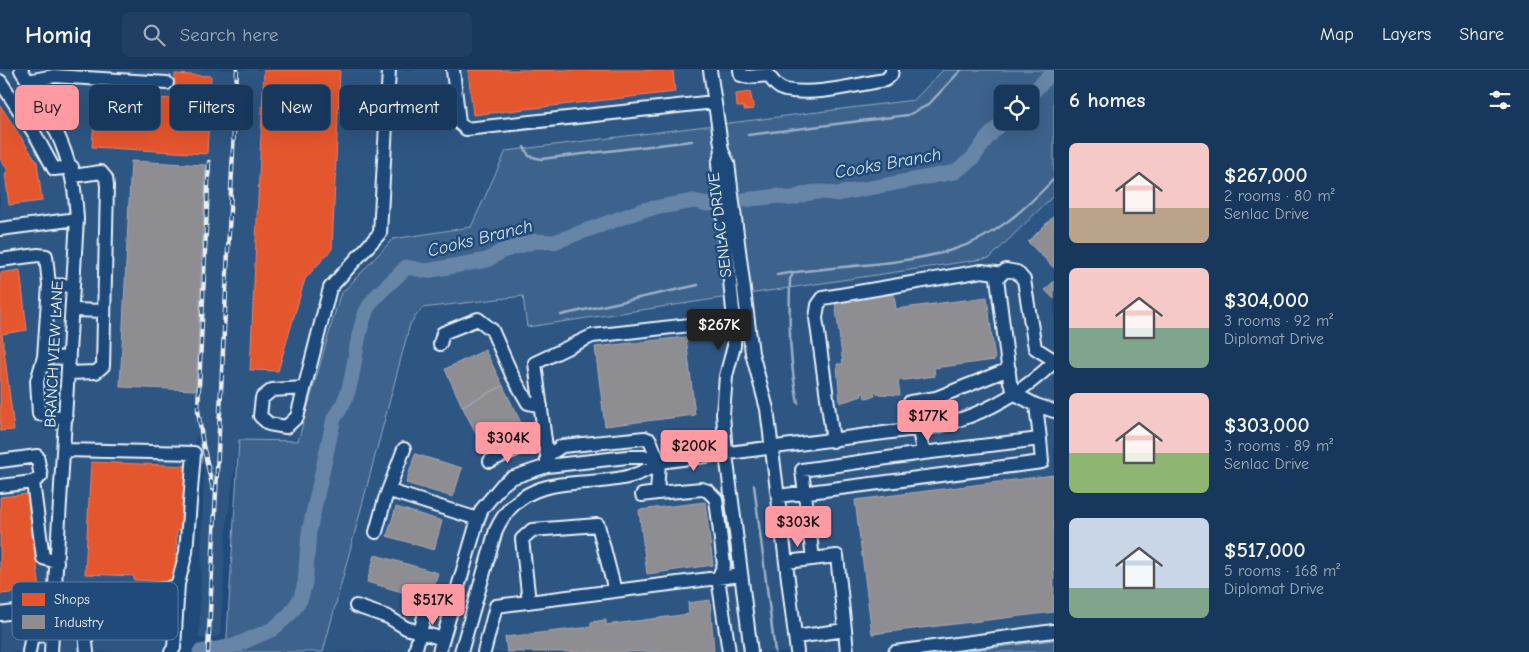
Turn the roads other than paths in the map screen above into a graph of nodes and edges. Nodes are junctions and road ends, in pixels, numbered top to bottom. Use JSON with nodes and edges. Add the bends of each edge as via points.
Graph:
{"nodes":[{"id":1,"x":390,"y":70,"type":"edge"},
{"id":2,"x":453,"y":70,"type":"edge"},
{"id":3,"x":710,"y":70,"type":"edge"},
{"id":4,"x":892,"y":70,"type":"edge"},
{"id":5,"x":740,"y":73,"type":"edge"},
{"id":6,"x":769,"y":73,"type":"edge"},
{"id":7,"x":24,"y":76,"type":"edge"},
{"id":8,"x":0,"y":81,"type":"edge"},
{"id":9,"x":167,"y":83,"type":"dead end"},
{"id":10,"x":714,"y":102,"type":"junction"},
{"id":11,"x":72,"y":172,"type":"junction"},
{"id":12,"x":77,"y":219,"type":"junction"},
{"id":13,"x":0,"y":229,"type":"edge"},
{"id":14,"x":732,"y":245,"type":"junction"},
{"id":15,"x":0,"y":260,"type":"edge"},
{"id":16,"x":1002,"y":274,"type":"junction"},
{"id":17,"x":49,"y":286,"type":"junction"},
{"id":18,"x":73,"y":286,"type":"junction"},
{"id":19,"x":72,"y":310,"type":"junction"},
{"id":20,"x":104,"y":311,"type":"junction"},
{"id":21,"x":690,"y":325,"type":"dead end"},
{"id":22,"x":440,"y":344,"type":"dead end"},
{"id":23,"x":44,"y":357,"type":"junction"},
{"id":24,"x":69,"y":358,"type":"junction"},
{"id":25,"x":1054,"y":361,"type":"edge"},
{"id":26,"x":1009,"y":369,"type":"junction"},
{"id":27,"x":68,"y":373,"type":"junction"},
{"id":28,"x":304,"y":388,"type":"dead end"},
{"id":29,"x":1015,"y":394,"type":"junction"},
{"id":30,"x":910,"y":402,"type":"dead end"},
{"id":31,"x":1036,"y":405,"type":"junction"},
{"id":32,"x":541,"y":406,"type":"junction"},
{"id":33,"x":1054,"y":411,"type":"edge"},
{"id":34,"x":66,"y":418,"type":"junction"},
{"id":35,"x":919,"y":429,"type":"junction"},
{"id":36,"x":545,"y":439,"type":"junction"},
{"id":37,"x":1040,"y":439,"type":"junction"},
{"id":38,"x":832,"y":441,"type":"junction"},
{"id":39,"x":771,"y":448,"type":"junction"},
{"id":40,"x":404,"y":449,"type":"dead end"},
{"id":41,"x":64,"y":450,"type":"junction"},
{"id":42,"x":923,"y":453,"type":"junction"},
{"id":43,"x":726,"y":454,"type":"junction"},
{"id":44,"x":0,"y":461,"type":"edge"},
{"id":45,"x":490,"y":461,"type":"dead end"},
{"id":46,"x":548,"y":461,"type":"junction"},
{"id":47,"x":659,"y":462,"type":"junction"},
{"id":48,"x":33,"y":482,"type":"junction"},
{"id":49,"x":0,"y":486,"type":"edge"},
{"id":50,"x":390,"y":491,"type":"junction"},
{"id":51,"x":804,"y":491,"type":"junction"},
{"id":52,"x":657,"y":493,"type":"junction"},
{"id":53,"x":642,"y":495,"type":"dead end"},
{"id":54,"x":778,"y":496,"type":"junction"},
{"id":55,"x":478,"y":519,"type":"junction"},
{"id":56,"x":376,"y":532,"type":"dead end"},
{"id":57,"x":813,"y":559,"type":"junction"},
{"id":58,"x":57,"y":562,"type":"junction"},
{"id":59,"x":786,"y":562,"type":"junction"},
{"id":60,"x":741,"y":575,"type":"junction"},
{"id":61,"x":718,"y":578,"type":"junction"},
{"id":62,"x":55,"y":582,"type":"edge"},
{"id":63,"x":178,"y":584,"type":"edge"},
{"id":64,"x":615,"y":591,"type":"junction"},
{"id":65,"x":529,"y":602,"type":"junction"},
{"id":66,"x":427,"y":605,"type":"dead end"},
{"id":67,"x":356,"y":606,"type":"dead end"},
{"id":68,"x":496,"y":606,"type":"junction"},
{"id":69,"x":474,"y":607,"type":"junction"},
{"id":70,"x":844,"y":630,"type":"junction"},
{"id":71,"x":1054,"y":631,"type":"edge"},
{"id":72,"x":419,"y":632,"type":"junction"},
{"id":73,"x":796,"y":637,"type":"junction"},
{"id":74,"x":443,"y":639,"type":"junction"},
{"id":75,"x":174,"y":640,"type":"edge"},
{"id":76,"x":171,"y":652,"type":"edge"},
{"id":77,"x":415,"y":652,"type":"edge"},
{"id":78,"x":440,"y":652,"type":"edge"},
{"id":79,"x":461,"y":652,"type":"edge"},
{"id":80,"x":484,"y":652,"type":"edge"},
{"id":81,"x":729,"y":652,"type":"edge"},
{"id":82,"x":751,"y":652,"type":"edge"},
{"id":83,"x":797,"y":652,"type":"edge"},
{"id":84,"x":847,"y":652,"type":"edge"},
{"id":85,"x":895,"y":652,"type":"edge"}],
"edges":[{"from":1,"to":28,"type":"street","via":[[380,234],[330,288]]},
{"from":2,"to":10,"type":"street","via":[[459,123],[466,129]]},
{"from":3,"to":10,"type":"street","name":"SENLAC DRIVE"},
{"from":4,"to":6,"type":"street","via":[[885,80],[814,90],[784,90],[777,86]]},
{"from":5,"to":6,"type":"street","via":[[748,77]]},
{"from":7,"to":9,"type":"street"},
{"from":7,"to":11,"type":"street","name":"BRANCH VIEW LANE","via":[[61,139]]},
{"from":8,"to":11,"type":"street","via":[[54,169]]},
{"from":10,"to":14,"type":"street","name":"SENLAC DRIVE","via":[[722,151],[728,163]]},
{"from":11,"to":12,"type":"street","name":"BRANCH VIEW LANE"},
{"from":11,"to":20,"type":"street","via":[[100,172],[106,178]]},
{"from":12,"to":13,"type":"street"},
{"from":12,"to":18,"type":"street","name":"BRANCH VIEW LANE"},
{"from":14,"to":39,"type":"street","name":"SENLAC DRIVE","via":[[752,353],[767,410]]},
{"from":14,"to":43,"type":"street","name":"SENLAC DRIVE","via":[[734,346],[724,398]]},
{"from":15,"to":17,"type":"street","via":[[46,256]]},
{"from":16,"to":25,"type":"street","via":[[1006,270],[1017,272],[1024,280],[1035,348]]},
{"from":16,"to":26,"type":"street","via":[[997,278]]},
{"from":16,"to":38,"type":"street","via":[[982,271],[823,298],[816,318]]},
{"from":17,"to":18,"type":"street"},
{"from":17,"to":23,"type":"street"},
{"from":18,"to":19,"type":"street","name":"BRANCH VIEW LANE"},
{"from":19,"to":20,"type":"street"},
{"from":19,"to":24,"type":"street","name":"BRANCH VIEW LANE"},
{"from":20,"to":27,"type":"street","via":[[103,366],[96,372]]},
{"from":21,"to":32,"type":"street","via":[[592,336],[535,363]]},
{"from":22,"to":32,"type":"street","via":[[443,333],[478,319],[492,330],[528,403]]},
{"from":23,"to":24,"type":"street"},
{"from":23,"to":34,"type":"street","via":[[37,381],[39,414]]},
{"from":24,"to":27,"type":"street","name":"BRANCH VIEW LANE"},
{"from":25,"to":29,"type":"street"},
{"from":26,"to":29,"type":"street"},
{"from":26,"to":30,"type":"street","via":[[936,398]]},
{"from":27,"to":34,"type":"street","name":"BRANCH VIEW LANE"},
{"from":29,"to":31,"type":"street"},
{"from":29,"to":35,"type":"street","via":[[960,421]]},
{"from":31,"to":33,"type":"street"},
{"from":31,"to":37,"type":"street"},
{"from":32,"to":36,"type":"street"},
{"from":34,"to":41,"type":"street","name":"BRANCH VIEW LANE"},
{"from":35,"to":38,"type":"street"},
{"from":35,"to":42,"type":"street"},
{"from":36,"to":45,"type":"street"},
{"from":36,"to":46,"type":"street"},
{"from":37,"to":42,"type":"street"},
{"from":37,"to":51,"type":"street","via":[[1042,462]]},
{"from":38,"to":39,"type":"street"},
{"from":39,"to":43,"type":"street"},
{"from":39,"to":54,"type":"street","name":"SENLAC DRIVE"},
{"from":40,"to":50,"type":"street"},
{"from":41,"to":58,"type":"street","name":"BRANCH VIEW LANE"},
{"from":41,"to":63,"type":"street","via":[[194,454],[186,552]]},
{"from":42,"to":51,"type":"street","via":[[802,470]]},
{"from":43,"to":47,"type":"street"},
{"from":43,"to":60,"type":"street","name":"SENLAC DRIVE"},
{"from":44,"to":48,"type":"street","via":[[37,456],[41,476]]},
{"from":46,"to":47,"type":"street","via":[[647,457]]},
{"from":46,"to":47,"type":"street","via":[[562,446],[645,438],[650,440]]},
{"from":46,"to":55,"type":"street","via":[[511,478],[493,495]]},
{"from":47,"to":52,"type":"street"},
{"from":47,"to":69,"type":"street","via":[[634,475],[551,486],[520,498],[502,515]]},
{"from":48,"to":49,"type":"street"},
{"from":48,"to":58,"type":"street","via":[[43,558]]},
{"from":50,"to":55,"type":"street"},
{"from":50,"to":56,"type":"street"},
{"from":51,"to":54,"type":"street"},
{"from":51,"to":57,"type":"street"},
{"from":52,"to":53,"type":"street"},
{"from":52,"to":61,"type":"street","via":[[702,489],[716,499],[724,565]]},
{"from":54,"to":59,"type":"street","name":"SENLAC DRIVE"},
{"from":55,"to":74,"type":"street"},
{"from":57,"to":59,"type":"street"},
{"from":57,"to":70,"type":"street","via":[[837,556]]},
{"from":58,"to":62,"type":"street","name":"BRANCH VIEW LANE"},
{"from":59,"to":73,"type":"street","name":"SENLAC DRIVE"},
{"from":60,"to":61,"type":"street"},
{"from":60,"to":82,"type":"street","name":"SENLAC DRIVE"},
{"from":61,"to":64,"type":"street"},
{"from":61,"to":81,"type":"street"},
{"from":64,"to":65,"type":"street"},
{"from":64,"to":65,"type":"street","via":[[598,525],[532,530],[522,539]]},
{"from":65,"to":68,"type":"street"},
{"from":66,"to":72,"type":"street"},
{"from":67,"to":72,"type":"street"},
{"from":68,"to":69,"type":"street"},
{"from":68,"to":80,"type":"street"},
{"from":69,"to":79,"type":"street"},
{"from":70,"to":73,"type":"street"},
{"from":70,"to":84,"type":"street"},
{"from":71,"to":85,"type":"street"},
{"from":72,"to":74,"type":"street"},
{"from":72,"to":77,"type":"street"},
{"from":73,"to":83,"type":"street","name":"SENLAC DRIVE"},
{"from":74,"to":78,"type":"street"},
{"from":75,"to":76,"type":"street"}]}
